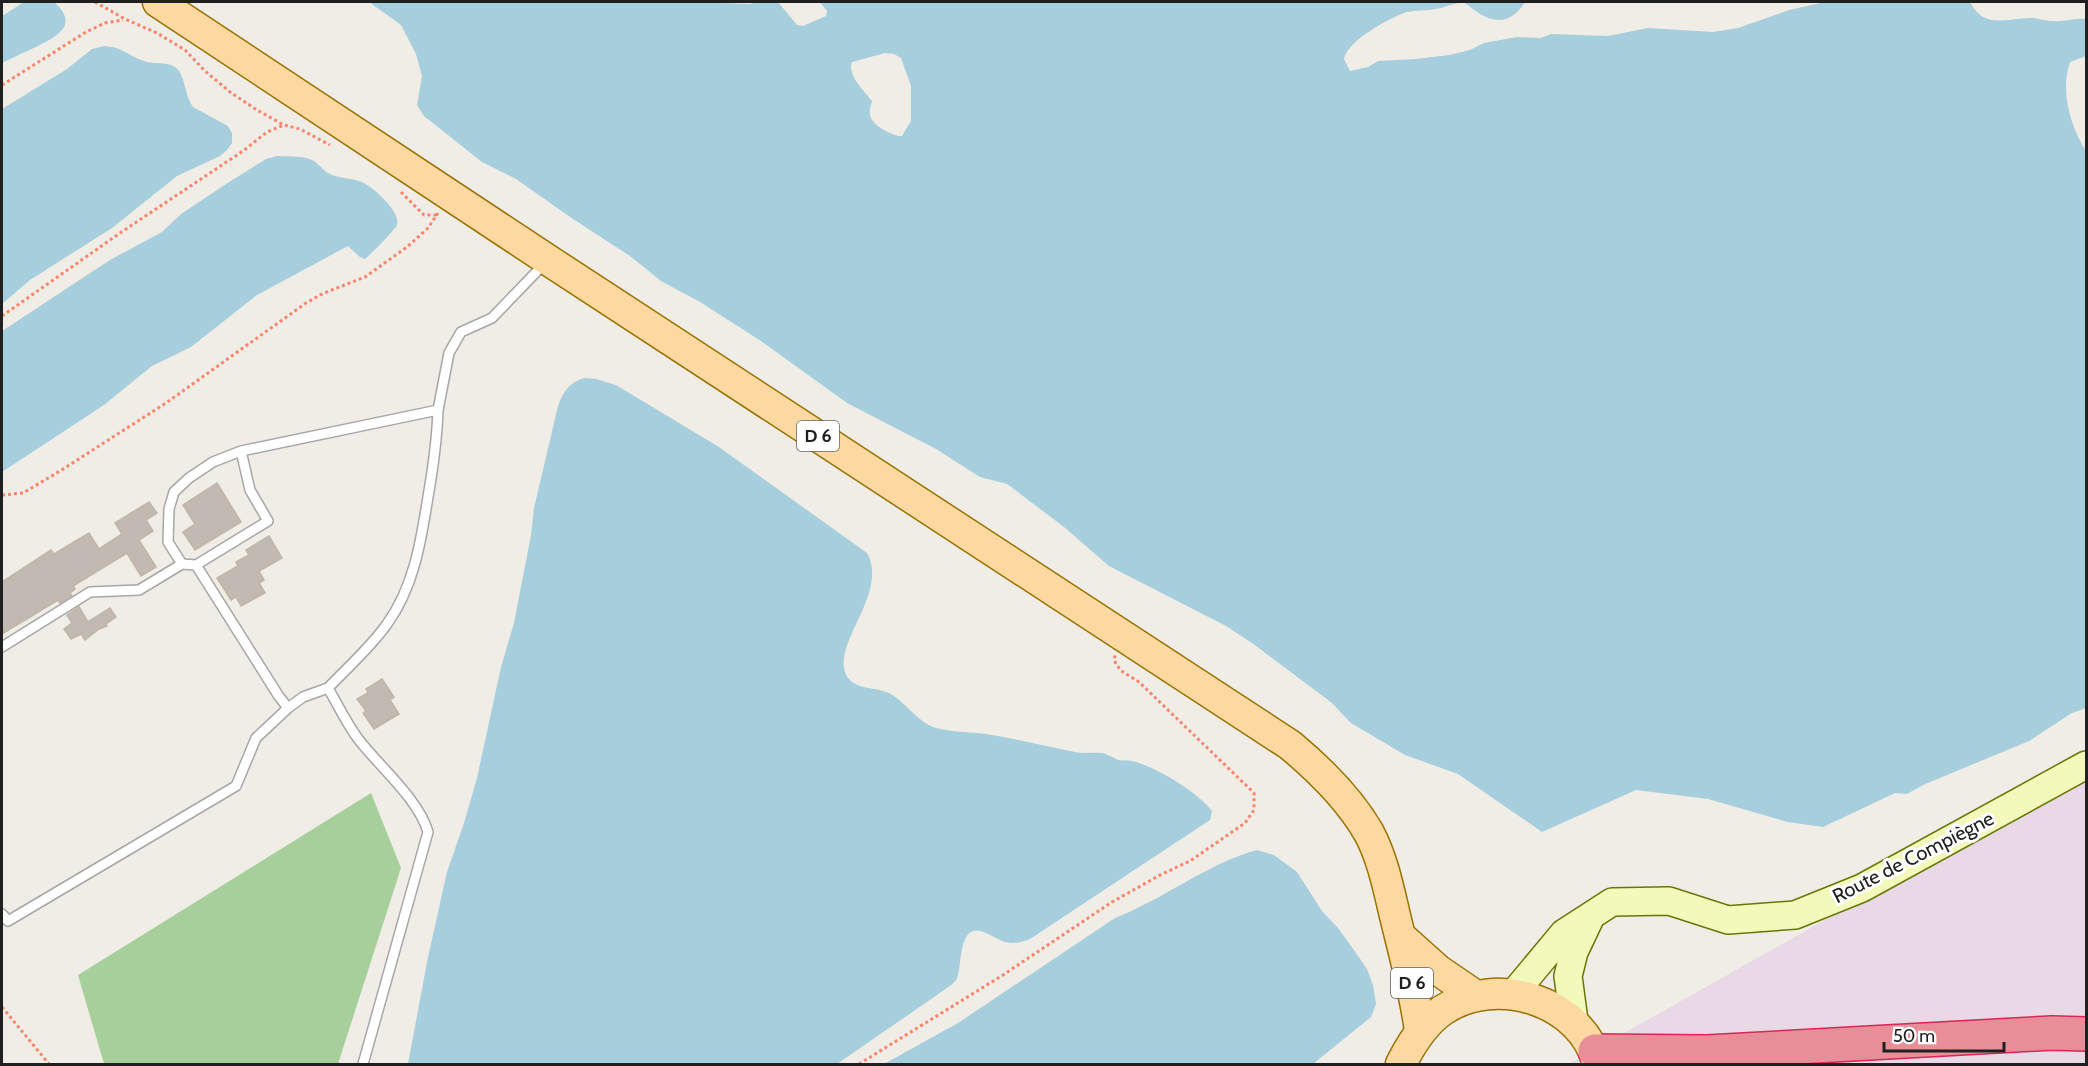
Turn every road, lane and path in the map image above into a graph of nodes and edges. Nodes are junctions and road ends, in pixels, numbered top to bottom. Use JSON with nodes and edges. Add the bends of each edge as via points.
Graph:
{"nodes":[{"id":1,"x":95,"y":2,"type":"edge"},
{"id":2,"x":158,"y":2,"type":"edge"},
{"id":3,"x":125,"y":19,"type":"junction"},
{"id":4,"x":2,"y":85,"type":"edge"},
{"id":5,"x":284,"y":125,"type":"junction"},
{"id":6,"x":333,"y":147,"type":"dead end"},
{"id":7,"x":397,"y":188,"type":"dead end"},
{"id":8,"x":548,"y":260,"type":"junction"},
{"id":9,"x":2,"y":316,"type":"edge"},
{"id":10,"x":438,"y":410,"type":"junction"},
{"id":11,"x":242,"y":451,"type":"junction"},
{"id":12,"x":2,"y":495,"type":"edge"},
{"id":13,"x":182,"y":564,"type":"junction"},
{"id":14,"x":196,"y":565,"type":"junction"},
{"id":15,"x":1128,"y":638,"type":"junction"},
{"id":16,"x":2,"y":647,"type":"edge"},
{"id":17,"x":328,"y":688,"type":"junction"},
{"id":18,"x":288,"y":708,"type":"junction"},
{"id":19,"x":2086,"y":765,"type":"edge"},
{"id":20,"x":2,"y":914,"type":"edge"},
{"id":21,"x":1593,"y":914,"type":"junction"},
{"id":22,"x":1400,"y":936,"type":"junction"},
{"id":23,"x":1514,"y":993,"type":"junction"},
{"id":24,"x":1476,"y":996,"type":"junction"},
{"id":25,"x":2,"y":1007,"type":"edge"},
{"id":26,"x":1574,"y":1021,"type":"junction"},
{"id":27,"x":1420,"y":1031,"type":"junction"},
{"id":28,"x":2086,"y":1034,"type":"edge"},
{"id":29,"x":1597,"y":1058,"type":"edge"},
{"id":30,"x":49,"y":1065,"type":"edge"},
{"id":31,"x":363,"y":1065,"type":"edge"},
{"id":32,"x":859,"y":1065,"type":"edge"},
{"id":33,"x":1401,"y":1065,"type":"edge"}],
"edges":[{"from":1,"to":3,"type":"path"},
{"from":2,"to":8,"type":"main road","number":"D 6"},
{"from":3,"to":4,"type":"path","via":[[86,32]]},
{"from":3,"to":5,"type":"path","via":[[185,50],[230,92]]},
{"from":5,"to":6,"type":"path"},
{"from":5,"to":9,"type":"path","via":[[267,132]]},
{"from":7,"to":12,"type":"path","via":[[424,215],[437,214],[407,247],[365,278],[306,303],[166,403],[60,471],[23,493]]},
{"from":8,"to":10,"type":"lane","via":[[492,318],[461,332],[449,353]]},
{"from":8,"to":15,"type":"main road","number":"D 6"},
{"from":10,"to":11,"type":"lane"},
{"from":10,"to":17,"type":"lane","via":[[420,550],[410,580],[387,625]]},
{"from":11,"to":13,"type":"lane","via":[[213,462],[174,492],[168,542]]},
{"from":11,"to":14,"type":"lane","via":[[250,490],[268,521]]},
{"from":13,"to":14,"type":"lane"},
{"from":13,"to":16,"type":"lane","via":[[139,590],[90,592]]},
{"from":14,"to":18,"type":"lane"},
{"from":15,"to":22,"type":"main road","number":"D 6","via":[[1290,745],[1322,772],[1369,834],[1386,878]]},
{"from":15,"to":32,"type":"path","via":[[1114,660],[1120,670],[1139,682],[1254,793],[1254,810],[1245,823],[1190,861],[1112,902]]},
{"from":17,"to":18,"type":"lane","via":[[303,697]]},
{"from":17,"to":31,"type":"lane","via":[[358,739],[402,789],[428,832]]},
{"from":18,"to":20,"type":"lane","via":[[256,738],[236,786],[8,921]]},
{"from":19,"to":21,"type":"main road","name":"Route de Compiègne","via":[[1862,888],[1796,915],[1728,920],[1669,901],[1612,902]]},
{"from":21,"to":23,"type":"main road","name":"Route de Compiègne","via":[[1564,933]]},
{"from":21,"to":26,"type":"main road","via":[[1574,952],[1568,976]]},
{"from":22,"to":24,"type":"main road","number":"D 6","via":[[1438,970]]},
{"from":22,"to":27,"type":"main road","number":"D 6"},
{"from":23,"to":24,"type":"main road"},
{"from":23,"to":26,"type":"main road","via":[[1549,1004]]},
{"from":24,"to":27,"type":"main road","via":[[1444,1010]]},
{"from":25,"to":30,"type":"path"},
{"from":26,"to":29,"type":"main road"},
{"from":27,"to":33,"type":"main road"},
{"from":28,"to":29,"type":"highway"}]}
